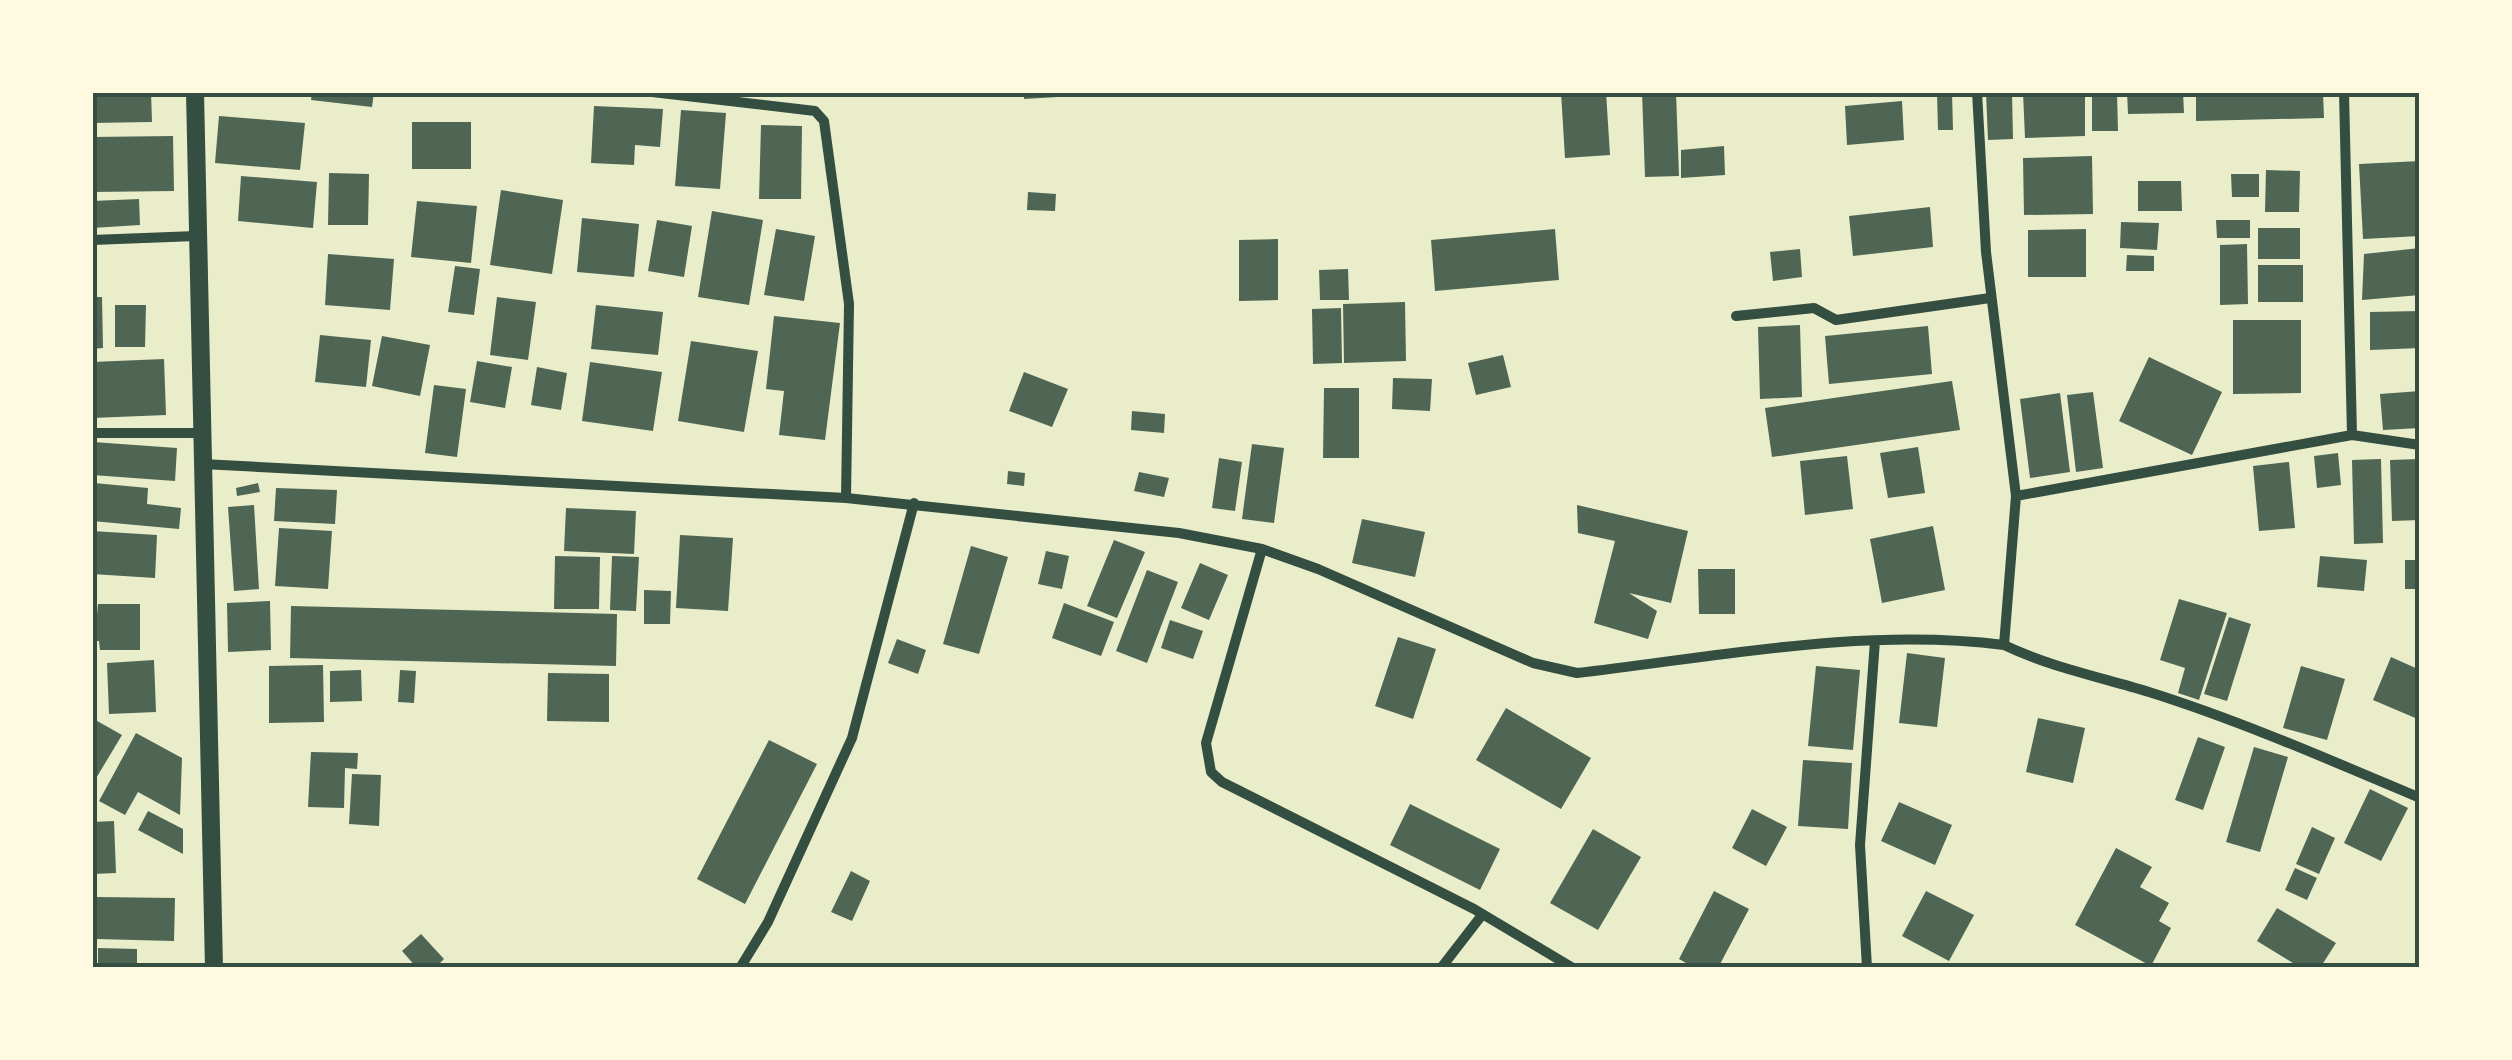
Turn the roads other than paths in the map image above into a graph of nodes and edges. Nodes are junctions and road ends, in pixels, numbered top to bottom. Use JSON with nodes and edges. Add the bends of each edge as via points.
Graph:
{"nodes":[{"id":1,"x":195,"y":92,"type":"edge"},
{"id":2,"x":1977,"y":92,"type":"edge"},
{"id":3,"x":2344,"y":92,"type":"edge"},
{"id":4,"x":658,"y":94,"type":"edge"},
{"id":5,"x":196,"y":236,"type":"junction"},
{"id":6,"x":92,"y":240,"type":"edge"},
{"id":7,"x":1990,"y":298,"type":"junction"},
{"id":8,"x":1736,"y":316,"type":"dead end"},
{"id":9,"x":92,"y":433,"type":"edge"},
{"id":10,"x":199,"y":433,"type":"junction"},
{"id":11,"x":2352,"y":435,"type":"junction"},
{"id":12,"x":2420,"y":445,"type":"edge"},
{"id":13,"x":202,"y":464,"type":"junction"},
{"id":14,"x":2016,"y":496,"type":"junction"},
{"id":15,"x":846,"y":498,"type":"junction"},
{"id":16,"x":914,"y":504,"type":"junction"},
{"id":17,"x":1262,"y":549,"type":"junction"},
{"id":18,"x":1875,"y":641,"type":"junction"},
{"id":19,"x":2004,"y":646,"type":"junction"},
{"id":20,"x":2420,"y":798,"type":"edge"},
{"id":21,"x":1482,"y":914,"type":"junction"},
{"id":22,"x":214,"y":968,"type":"edge"},
{"id":23,"x":740,"y":968,"type":"edge"},
{"id":24,"x":1441,"y":968,"type":"edge"},
{"id":25,"x":1573,"y":968,"type":"edge"},
{"id":26,"x":1867,"y":968,"type":"edge"}],
"edges":[{"from":1,"to":5,"type":"street"},
{"from":2,"to":7,"type":"street"},
{"from":3,"to":11,"type":"street"},
{"from":4,"to":15,"type":"street","via":[[815,110],[824,121],[849,304]]},
{"from":5,"to":6,"type":"street"},
{"from":5,"to":10,"type":"street"},
{"from":7,"to":8,"type":"street","via":[[1836,320],[1814,308]]},
{"from":7,"to":14,"type":"street"},
{"from":9,"to":10,"type":"street"},
{"from":10,"to":13,"type":"street"},
{"from":11,"to":12,"type":"street"},
{"from":11,"to":14,"type":"street"},
{"from":13,"to":15,"type":"street"},
{"from":13,"to":22,"type":"street"},
{"from":14,"to":19,"type":"street"},
{"from":15,"to":16,"type":"street"},
{"from":16,"to":17,"type":"street","via":[[1179,533]]},
{"from":16,"to":23,"type":"street","via":[[852,738],[768,922]]},
{"from":17,"to":18,"type":"street","via":[[1551,669],[1577,672]]},
{"from":17,"to":21,"type":"street","via":[[1206,742],[1210,772]]},
{"from":18,"to":19,"type":"street","via":[[1942,638]]},
{"from":18,"to":26,"type":"street","via":[[1860,845]]},
{"from":19,"to":20,"type":"street","via":[[2287,742]]},
{"from":21,"to":24,"type":"street"},
{"from":21,"to":25,"type":"street"}]}
